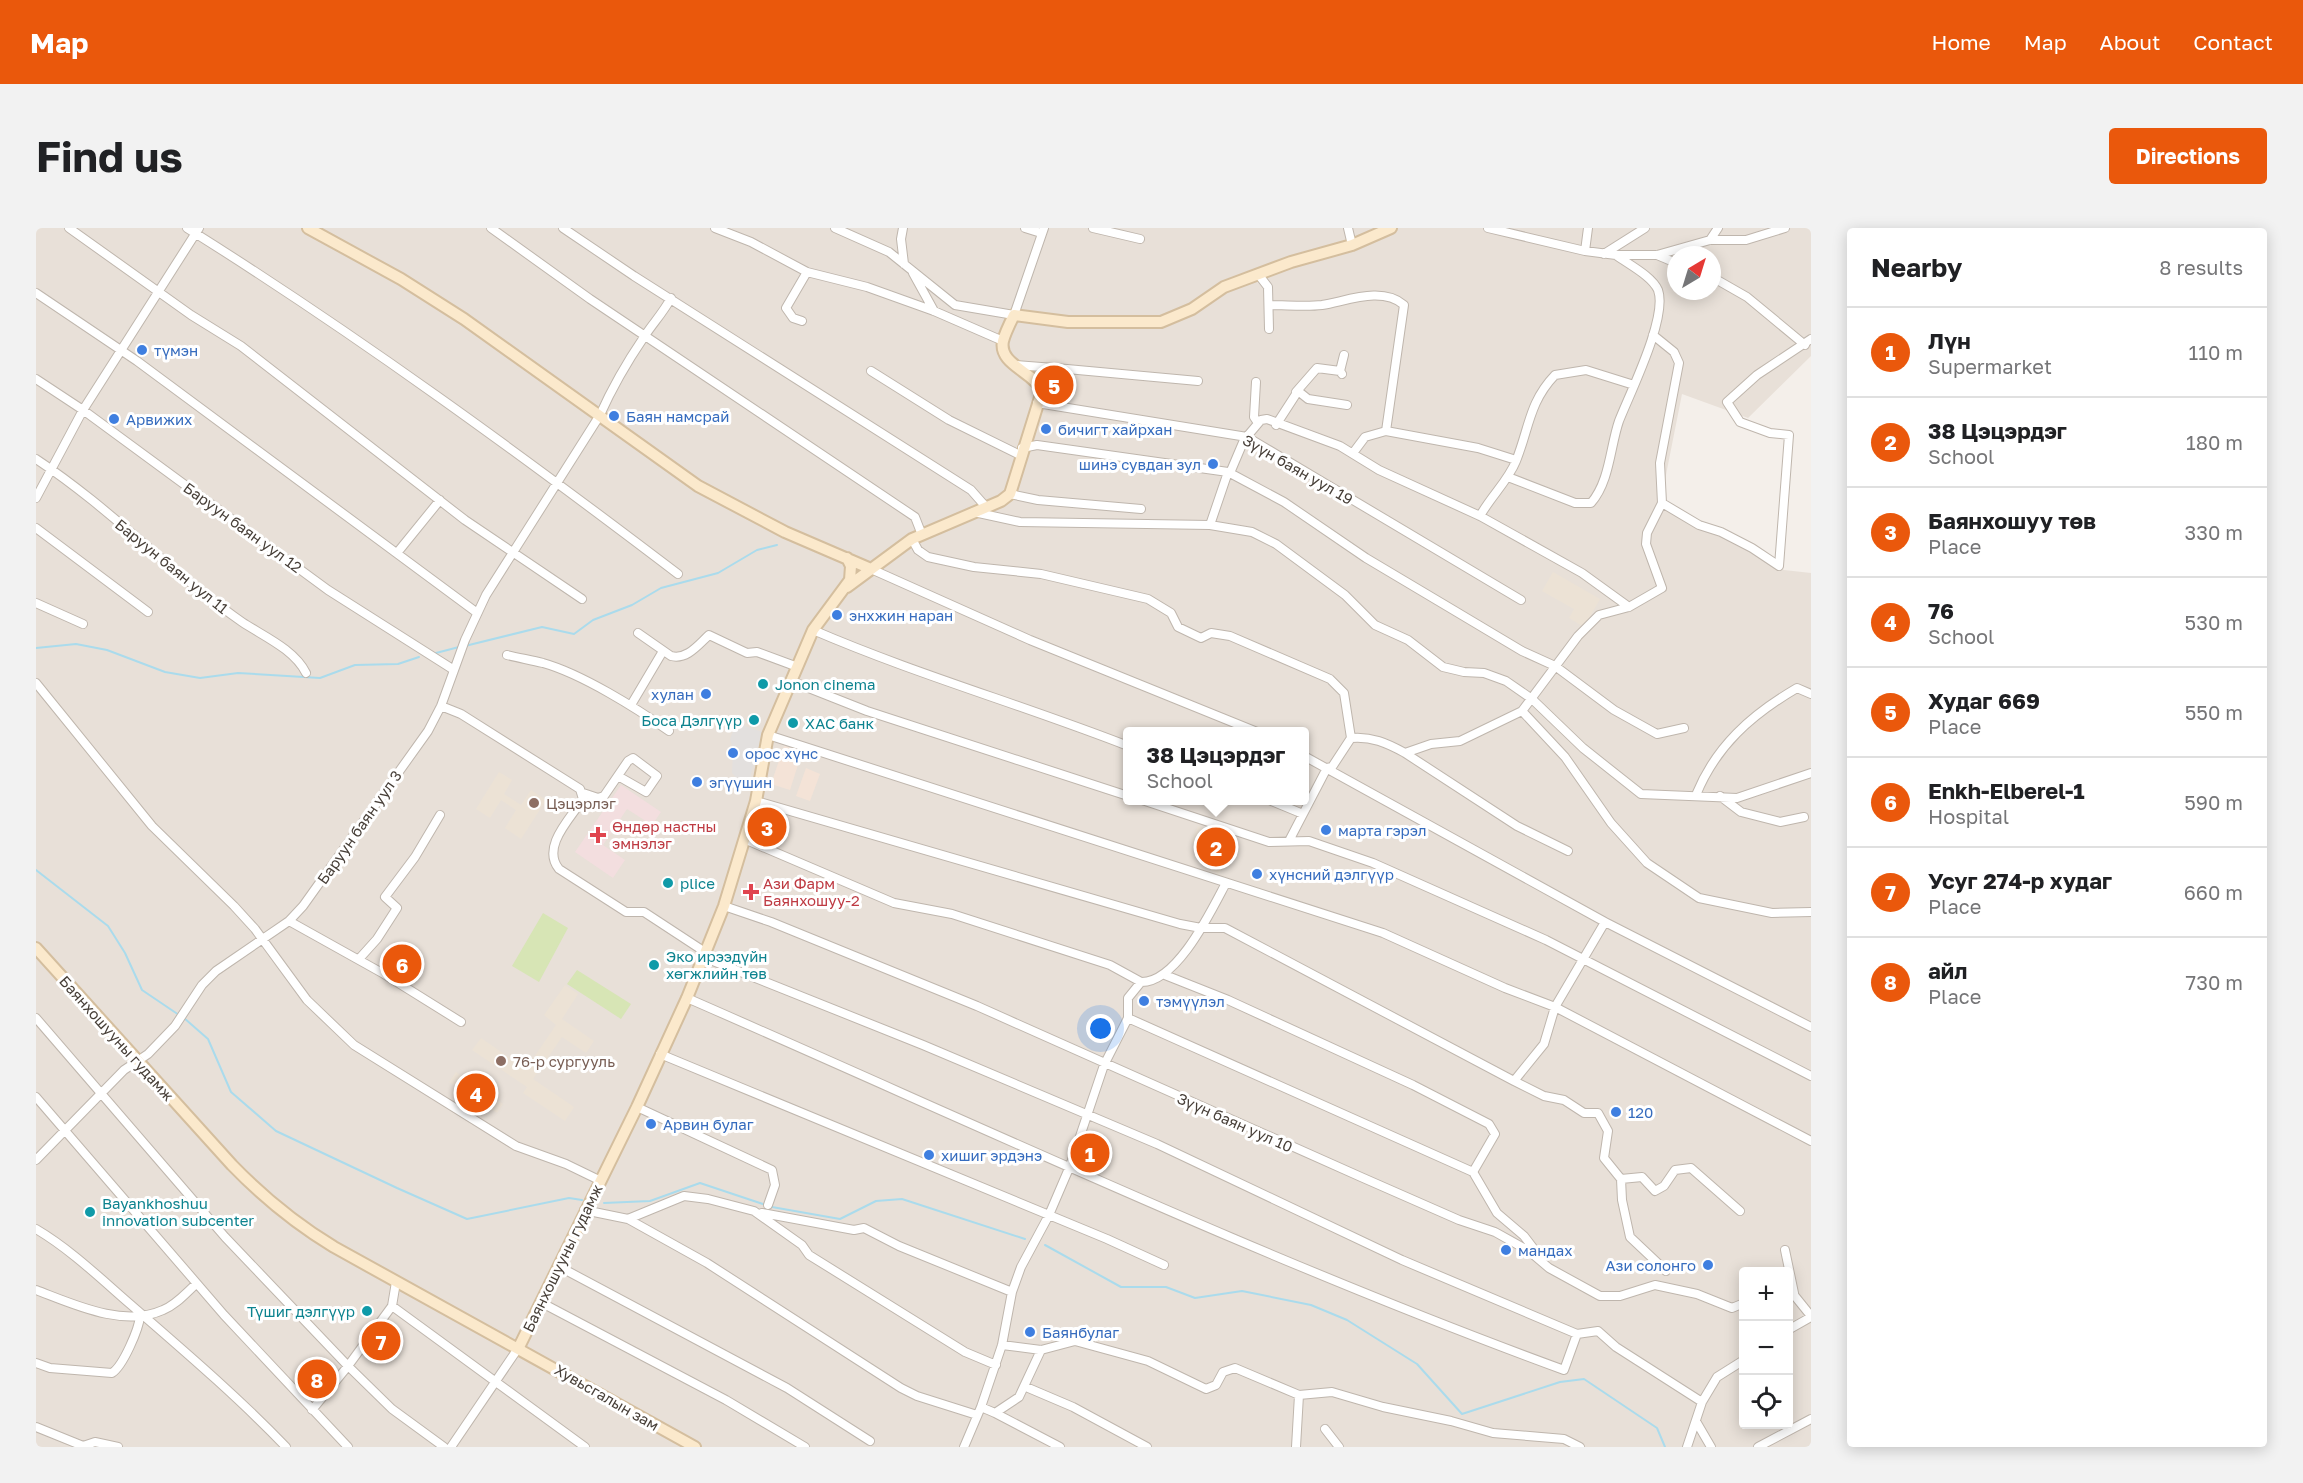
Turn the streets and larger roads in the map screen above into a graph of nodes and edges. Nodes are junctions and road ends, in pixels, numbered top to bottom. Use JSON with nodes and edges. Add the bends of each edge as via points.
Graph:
{"nodes":[{"id":1,"x":69,"y":228,"type":"edge"},
{"id":2,"x":187,"y":228,"type":"edge"},
{"id":3,"x":308,"y":228,"type":"edge"},
{"id":4,"x":491,"y":228,"type":"edge"},
{"id":5,"x":563,"y":228,"type":"edge"},
{"id":6,"x":716,"y":228,"type":"edge"},
{"id":7,"x":835,"y":228,"type":"edge"},
{"id":8,"x":903,"y":228,"type":"edge"},
{"id":9,"x":1024,"y":228,"type":"edge"},
{"id":10,"x":1093,"y":228,"type":"edge"},
{"id":11,"x":1348,"y":228,"type":"edge"},
{"id":12,"x":1391,"y":228,"type":"edge"},
{"id":13,"x":1488,"y":228,"type":"edge"},
{"id":14,"x":1588,"y":228,"type":"edge"},
{"id":15,"x":1645,"y":228,"type":"edge"},
{"id":16,"x":1718,"y":228,"type":"edge"},
{"id":17,"x":1785,"y":228,"type":"edge"},
{"id":18,"x":1042,"y":230,"type":"edge"},
{"id":19,"x":198,"y":231,"type":"edge"},
{"id":20,"x":1140,"y":239,"type":"dead end"},
{"id":21,"x":1710,"y":240,"type":"junction"},
{"id":22,"x":1352,"y":245,"type":"junction"},
{"id":23,"x":1586,"y":251,"type":"junction"},
{"id":24,"x":1604,"y":254,"type":"junction"},
{"id":25,"x":1616,"y":255,"type":"junction"},
{"id":26,"x":1657,"y":255,"type":"junction"},
{"id":27,"x":1667,"y":259,"type":"edge"},
{"id":28,"x":907,"y":267,"type":"junction"},
{"id":29,"x":807,"y":272,"type":"junction"},
{"id":30,"x":1258,"y":274,"type":"junction"},
{"id":31,"x":1721,"y":283,"type":"edge"},
{"id":32,"x":160,"y":291,"type":"junction"},
{"id":33,"x":36,"y":292,"type":"edge"},
{"id":34,"x":671,"y":298,"type":"junction"},
{"id":35,"x":1270,"y":305,"type":"junction"},
{"id":36,"x":934,"y":311,"type":"junction"},
{"id":37,"x":1014,"y":315,"type":"junction"},
{"id":38,"x":802,"y":321,"type":"dead end"},
{"id":39,"x":1269,"y":329,"type":"dead end"},
{"id":40,"x":1653,"y":334,"type":"junction"},
{"id":41,"x":645,"y":335,"type":"junction"},
{"id":42,"x":1003,"y":341,"type":"junction"},
{"id":43,"x":1808,"y":342,"type":"edge"},
{"id":44,"x":122,"y":351,"type":"junction"},
{"id":45,"x":1344,"y":355,"type":"dead end"},
{"id":46,"x":1016,"y":365,"type":"junction"},
{"id":47,"x":1067,"y":369,"type":"junction"},
{"id":48,"x":871,"y":371,"type":"dead end"},
{"id":49,"x":36,"y":379,"type":"edge"},
{"id":50,"x":1198,"y":381,"type":"dead end"},
{"id":51,"x":1256,"y":382,"type":"dead end"},
{"id":52,"x":1634,"y":385,"type":"junction"},
{"id":53,"x":1296,"y":392,"type":"junction"},
{"id":54,"x":1037,"y":403,"type":"junction"},
{"id":55,"x":1052,"y":405,"type":"junction"},
{"id":56,"x":1347,"y":405,"type":"dead end"},
{"id":57,"x":83,"y":410,"type":"junction"},
{"id":58,"x":600,"y":415,"type":"junction"},
{"id":59,"x":1258,"y":423,"type":"junction"},
{"id":60,"x":1276,"y":425,"type":"junction"},
{"id":61,"x":1386,"y":431,"type":"junction"},
{"id":62,"x":1246,"y":437,"type":"junction"},
{"id":63,"x":1021,"y":451,"type":"junction"},
{"id":64,"x":1353,"y":453,"type":"junction"},
{"id":65,"x":36,"y":459,"type":"edge"},
{"id":66,"x":1516,"y":460,"type":"junction"},
{"id":67,"x":52,"y":470,"type":"junction"},
{"id":68,"x":1229,"y":473,"type":"junction"},
{"id":69,"x":1508,"y":477,"type":"junction"},
{"id":70,"x":557,"y":482,"type":"junction"},
{"id":71,"x":1010,"y":494,"type":"junction"},
{"id":72,"x":36,"y":498,"type":"edge"},
{"id":73,"x":440,"y":500,"type":"junction"},
{"id":74,"x":1662,"y":503,"type":"junction"},
{"id":75,"x":986,"y":507,"type":"junction"},
{"id":76,"x":1141,"y":509,"type":"dead end"},
{"id":77,"x":973,"y":512,"type":"junction"},
{"id":78,"x":1480,"y":516,"type":"junction"},
{"id":79,"x":1210,"y":525,"type":"junction"},
{"id":80,"x":36,"y":528,"type":"edge"},
{"id":81,"x":917,"y":537,"type":"junction"},
{"id":82,"x":513,"y":551,"type":"junction"},
{"id":83,"x":397,"y":553,"type":"junction"},
{"id":84,"x":847,"y":558,"type":"junction"},
{"id":85,"x":871,"y":570,"type":"junction"},
{"id":86,"x":678,"y":574,"type":"dead end"},
{"id":87,"x":847,"y":587,"type":"junction"},
{"id":88,"x":582,"y":599,"type":"dead end"},
{"id":89,"x":1521,"y":600,"type":"dead end"},
{"id":90,"x":36,"y":603,"type":"edge"},
{"id":91,"x":1629,"y":607,"type":"junction"},
{"id":92,"x":148,"y":612,"type":"dead end"},
{"id":93,"x":476,"y":612,"type":"junction"},
{"id":94,"x":83,"y":624,"type":"dead end"},
{"id":95,"x":813,"y":630,"type":"junction"},
{"id":96,"x":638,"y":633,"type":"dead end"},
{"id":97,"x":663,"y":651,"type":"junction"},
{"id":98,"x":507,"y":655,"type":"dead end"},
{"id":99,"x":795,"y":666,"type":"junction"},
{"id":100,"x":1555,"y":666,"type":"junction"},
{"id":101,"x":454,"y":670,"type":"junction"},
{"id":102,"x":306,"y":673,"type":"dead end"},
{"id":103,"x":790,"y":681,"type":"junction"},
{"id":104,"x":36,"y":683,"type":"edge"},
{"id":105,"x":1811,"y":694,"type":"edge"},
{"id":106,"x":1532,"y":699,"type":"junction"},
{"id":107,"x":631,"y":705,"type":"junction"},
{"id":108,"x":441,"y":706,"type":"junction"},
{"id":109,"x":1522,"y":711,"type":"junction"},
{"id":110,"x":1245,"y":727,"type":"edge"},
{"id":111,"x":1684,"y":728,"type":"dead end"},
{"id":112,"x":669,"y":731,"type":"dead end"},
{"id":113,"x":768,"y":735,"type":"junction"},
{"id":114,"x":1351,"y":738,"type":"junction"},
{"id":115,"x":1123,"y":744,"type":"edge"},
{"id":116,"x":1405,"y":753,"type":"junction"},
{"id":117,"x":1309,"y":758,"type":"edge"},
{"id":118,"x":1327,"y":768,"type":"junction"},
{"id":119,"x":1811,"y":773,"type":"edge"},
{"id":120,"x":618,"y":776,"type":"junction"},
{"id":121,"x":583,"y":793,"type":"junction"},
{"id":122,"x":1123,"y":794,"type":"edge"},
{"id":123,"x":1696,"y":795,"type":"junction"},
{"id":124,"x":1718,"y":796,"type":"junction"},
{"id":125,"x":756,"y":801,"type":"junction"},
{"id":126,"x":1309,"y":802,"type":"edge"},
{"id":127,"x":1154,"y":805,"type":"edge"},
{"id":128,"x":1279,"y":805,"type":"edge"},
{"id":129,"x":1308,"y":805,"type":"edge"},
{"id":130,"x":1303,"y":814,"type":"junction"},
{"id":131,"x":441,"y":815,"type":"dead end"},
{"id":132,"x":1804,"y":817,"type":"dead end"},
{"id":133,"x":744,"y":839,"type":"junction"},
{"id":134,"x":1290,"y":839,"type":"junction"},
{"id":135,"x":1568,"y":851,"type":"dead end"},
{"id":136,"x":1226,"y":883,"type":"junction"},
{"id":137,"x":724,"y":906,"type":"junction"},
{"id":138,"x":1811,"y":912,"type":"edge"},
{"id":139,"x":289,"y":921,"type":"junction"},
{"id":140,"x":1605,"y":921,"type":"junction"},
{"id":141,"x":1201,"y":928,"type":"junction"},
{"id":142,"x":262,"y":941,"type":"junction"},
{"id":143,"x":36,"y":948,"type":"edge"},
{"id":144,"x":704,"y":954,"type":"junction"},
{"id":145,"x":359,"y":959,"type":"junction"},
{"id":146,"x":1585,"y":959,"type":"junction"},
{"id":147,"x":1165,"y":975,"type":"junction"},
{"id":148,"x":1141,"y":982,"type":"junction"},
{"id":149,"x":687,"y":998,"type":"junction"},
{"id":150,"x":1555,"y":1007,"type":"junction"},
{"id":151,"x":36,"y":1018,"type":"edge"},
{"id":152,"x":1128,"y":1018,"type":"junction"},
{"id":153,"x":461,"y":1022,"type":"dead end"},
{"id":154,"x":1811,"y":1027,"type":"edge"},
{"id":155,"x":660,"y":1054,"type":"junction"},
{"id":156,"x":138,"y":1061,"type":"junction"},
{"id":157,"x":1104,"y":1065,"type":"junction"},
{"id":158,"x":1811,"y":1077,"type":"edge"},
{"id":159,"x":1514,"y":1082,"type":"junction"},
{"id":160,"x":100,"y":1094,"type":"junction"},
{"id":161,"x":36,"y":1097,"type":"edge"},
{"id":162,"x":637,"y":1107,"type":"junction"},
{"id":163,"x":1087,"y":1116,"type":"junction"},
{"id":164,"x":64,"y":1130,"type":"junction"},
{"id":165,"x":1811,"y":1141,"type":"edge"},
{"id":166,"x":36,"y":1160,"type":"edge"},
{"id":167,"x":1070,"y":1166,"type":"junction"},
{"id":168,"x":1473,"y":1172,"type":"junction"},
{"id":169,"x":1621,"y":1179,"type":"junction"},
{"id":170,"x":599,"y":1180,"type":"junction"},
{"id":171,"x":588,"y":1203,"type":"junction"},
{"id":172,"x":768,"y":1205,"type":"dead end"},
{"id":173,"x":754,"y":1211,"type":"junction"},
{"id":174,"x":1740,"y":1211,"type":"dead end"},
{"id":175,"x":1049,"y":1215,"type":"junction"},
{"id":176,"x":628,"y":1219,"type":"junction"},
{"id":177,"x":1508,"y":1225,"type":"junction"},
{"id":178,"x":36,"y":1229,"type":"edge"},
{"id":179,"x":1495,"y":1232,"type":"junction"},
{"id":180,"x":1785,"y":1251,"type":"dead end"},
{"id":181,"x":1164,"y":1265,"type":"dead end"},
{"id":182,"x":558,"y":1266,"type":"junction"},
{"id":183,"x":1787,"y":1267,"type":"edge"},
{"id":184,"x":1549,"y":1268,"type":"junction"},
{"id":185,"x":1666,"y":1271,"type":"dead end"},
{"id":186,"x":396,"y":1282,"type":"junction"},
{"id":187,"x":196,"y":1284,"type":"junction"},
{"id":188,"x":36,"y":1290,"type":"edge"},
{"id":189,"x":1012,"y":1292,"type":"junction"},
{"id":190,"x":1793,"y":1294,"type":"edge"},
{"id":191,"x":542,"y":1303,"type":"junction"},
{"id":192,"x":1739,"y":1305,"type":"edge"},
{"id":193,"x":392,"y":1306,"type":"junction"},
{"id":194,"x":142,"y":1316,"type":"junction"},
{"id":195,"x":1811,"y":1316,"type":"edge"},
{"id":196,"x":1793,"y":1327,"type":"edge"},
{"id":197,"x":1577,"y":1335,"type":"junction"},
{"id":198,"x":1002,"y":1345,"type":"junction"},
{"id":199,"x":519,"y":1347,"type":"junction"},
{"id":200,"x":1041,"y":1350,"type":"junction"},
{"id":201,"x":36,"y":1363,"type":"edge"},
{"id":202,"x":1739,"y":1363,"type":"edge"},
{"id":203,"x":996,"y":1365,"type":"junction"},
{"id":204,"x":348,"y":1366,"type":"junction"},
{"id":205,"x":496,"y":1382,"type":"junction"},
{"id":206,"x":1026,"y":1387,"type":"junction"},
{"id":207,"x":1299,"y":1395,"type":"junction"},
{"id":208,"x":1702,"y":1401,"type":"junction"},
{"id":209,"x":312,"y":1410,"type":"junction"},
{"id":210,"x":979,"y":1411,"type":"junction"},
{"id":211,"x":995,"y":1413,"type":"junction"},
{"id":212,"x":1811,"y":1419,"type":"edge"},
{"id":213,"x":1697,"y":1423,"type":"junction"},
{"id":214,"x":36,"y":1427,"type":"edge"},
{"id":215,"x":1325,"y":1429,"type":"dead end"},
{"id":216,"x":870,"y":1441,"type":"dead end"},
{"id":217,"x":1562,"y":1443,"type":"edge"},
{"id":218,"x":83,"y":1447,"type":"edge"},
{"id":219,"x":118,"y":1447,"type":"edge"},
{"id":220,"x":286,"y":1447,"type":"edge"},
{"id":221,"x":348,"y":1447,"type":"edge"},
{"id":222,"x":444,"y":1447,"type":"edge"},
{"id":223,"x":451,"y":1447,"type":"edge"},
{"id":224,"x":585,"y":1447,"type":"edge"},
{"id":225,"x":695,"y":1447,"type":"edge"},
{"id":226,"x":805,"y":1447,"type":"edge"},
{"id":227,"x":964,"y":1447,"type":"edge"},
{"id":228,"x":1060,"y":1447,"type":"edge"},
{"id":229,"x":1147,"y":1447,"type":"edge"},
{"id":230,"x":1296,"y":1447,"type":"edge"},
{"id":231,"x":1339,"y":1447,"type":"edge"},
{"id":232,"x":1580,"y":1447,"type":"edge"},
{"id":233,"x":1687,"y":1447,"type":"edge"},
{"id":234,"x":1711,"y":1447,"type":"edge"},
{"id":235,"x":1758,"y":1447,"type":"edge"}],
"edges":[{"from":1,"to":32,"type":"street"},
{"from":2,"to":19,"type":"street"},
{"from":3,"to":58,"type":"street","via":[[428,296]]},
{"from":4,"to":41,"type":"street"},
{"from":5,"to":34,"type":"street"},
{"from":6,"to":29,"type":"street"},
{"from":7,"to":28,"type":"street","via":[[889,252]]},
{"from":8,"to":28,"type":"street"},
{"from":9,"to":18,"type":"street"},
{"from":10,"to":20,"type":"street"},
{"from":11,"to":22,"type":"street"},
{"from":12,"to":22,"type":"street"},
{"from":13,"to":23,"type":"street"},
{"from":14,"to":23,"type":"street"},
{"from":15,"to":24,"type":"street"},
{"from":16,"to":21,"type":"street"},
{"from":17,"to":21,"type":"street","via":[[1746,240]]},
{"from":18,"to":37,"type":"street"},
{"from":19,"to":32,"type":"street"},
{"from":19,"to":70,"type":"street"},
{"from":21,"to":26,"type":"street"},
{"from":22,"to":30,"type":"street"},
{"from":23,"to":24,"type":"street"},
{"from":24,"to":25,"type":"street"},
{"from":25,"to":26,"type":"street"},
{"from":25,"to":40,"type":"street","via":[[1657,289],[1659,310]]},
{"from":26,"to":27,"type":"street"},
{"from":28,"to":36,"type":"street"},
{"from":28,"to":37,"type":"street","via":[[955,305]]},
{"from":29,"to":36,"type":"street","via":[[867,287]]},
{"from":29,"to":38,"type":"street","via":[[786,308],[793,318]]},
{"from":30,"to":35,"type":"street","via":[[1268,287]]},
{"from":30,"to":37,"type":"street","via":[[1224,287],[1192,309],[1161,322],[1068,322]]},
{"from":31,"to":43,"type":"street"},
{"from":32,"to":44,"type":"street"},
{"from":32,"to":73,"type":"street","via":[[190,315],[241,346]]},
{"from":33,"to":44,"type":"street"},
{"from":34,"to":41,"type":"street","name":"Баруун баян уул 3"},
{"from":34,"to":75,"type":"street","via":[[971,490]]},
{"from":35,"to":39,"type":"street"},
{"from":35,"to":61,"type":"street","via":[[1320,305],[1368,296],[1404,305]]},
{"from":36,"to":42,"type":"street"},
{"from":37,"to":42,"type":"street"},
{"from":40,"to":52,"type":"street"},
{"from":40,"to":74,"type":"street","via":[[1674,352],[1679,363],[1660,463]]},
{"from":41,"to":58,"type":"street","name":"Баруун баян уул 3"},
{"from":41,"to":81,"type":"street","via":[[915,517]]},
{"from":42,"to":46,"type":"street","via":[[1003,351]]},
{"from":43,"to":74,"type":"street","via":[[1757,375],[1726,402],[1740,422],[1789,435],[1779,566]]},
{"from":44,"to":57,"type":"street"},
{"from":44,"to":83,"type":"street"},
{"from":45,"to":53,"type":"street","via":[[1341,372],[1317,368]]},
{"from":46,"to":47,"type":"street"},
{"from":46,"to":54,"type":"street","via":[[1039,384],[1042,391]]},
{"from":47,"to":50,"type":"street"},
{"from":47,"to":55,"type":"street"},
{"from":48,"to":63,"type":"street","via":[[949,420]]},
{"from":49,"to":57,"type":"street","name":"Баруун баян уул 12"},
{"from":51,"to":59,"type":"street","via":[[1254,417]]},
{"from":52,"to":66,"type":"street","via":[[1586,370],[1555,375],[1536,401]]},
{"from":52,"to":69,"type":"street","via":[[1618,423],[1597,496],[1591,503],[1575,503]]},
{"from":53,"to":56,"type":"street","via":[[1308,399]]},
{"from":53,"to":60,"type":"street"},
{"from":54,"to":55,"type":"street","name":"Зүүн баян уул 19"},
{"from":54,"to":63,"type":"street"},
{"from":55,"to":62,"type":"street","name":"Зүүн баян уул 19"},
{"from":57,"to":67,"type":"street"},
{"from":57,"to":101,"type":"street","name":"Баруун баян уул 12","via":[[328,590]]},
{"from":58,"to":70,"type":"street","name":"Баруун баян уул 3"},
{"from":58,"to":84,"type":"street","via":[[698,486],[785,532]]},
{"from":59,"to":60,"type":"street","via":[[1267,419]]},
{"from":59,"to":62,"type":"street"},
{"from":60,"to":64,"type":"street","via":[[1307,433]]},
{"from":61,"to":64,"type":"street","via":[[1365,437]]},
{"from":61,"to":66,"type":"street","via":[[1478,448]]},
{"from":62,"to":68,"type":"street"},
{"from":62,"to":89,"type":"street","name":"Зүүн баян уул 19"},
{"from":63,"to":68,"type":"street","via":[[1037,445]]},
{"from":63,"to":71,"type":"street"},
{"from":64,"to":78,"type":"street","via":[[1378,470]]},
{"from":65,"to":67,"type":"street","name":"Баруун баян уул 11"},
{"from":66,"to":69,"type":"street"},
{"from":67,"to":72,"type":"street"},
{"from":67,"to":102,"type":"street","name":"Баруун баян уул 11","via":[[239,620],[291,654]]},
{"from":68,"to":79,"type":"street"},
{"from":68,"to":100,"type":"street","via":[[1284,502],[1455,612]]},
{"from":69,"to":78,"type":"street","via":[[1491,495]]},
{"from":70,"to":82,"type":"street","name":"Баруун баян уул 3"},
{"from":70,"to":86,"type":"street"},
{"from":71,"to":75,"type":"street","name":"Баянхошууны гудамж"},
{"from":71,"to":76,"type":"street"},
{"from":73,"to":82,"type":"street"},
{"from":73,"to":83,"type":"street"},
{"from":74,"to":91,"type":"street","via":[[1647,533],[1646,544],[1662,588]]},
{"from":75,"to":77,"type":"street","name":"Баянхошууны гудамж"},
{"from":77,"to":79,"type":"street","via":[[1020,522]]},
{"from":77,"to":81,"type":"street","name":"Баянхошууны гудамж"},
{"from":78,"to":91,"type":"street","via":[[1582,573]]},
{"from":79,"to":106,"type":"street","via":[[1230,526],[1266,538],[1345,595],[1376,626],[1408,640],[1443,667],[1484,672]]},
{"from":80,"to":92,"type":"street"},
{"from":81,"to":85,"type":"street","name":"Баянхошууны гудамж"},
{"from":81,"to":114,"type":"street","via":[[918,550],[928,556],[974,567],[1041,574],[1148,599],[1171,613],[1178,627],[1187,632],[1201,638],[1211,633],[1230,636],[1330,680],[1344,693]]},
{"from":82,"to":88,"type":"street"},
{"from":82,"to":93,"type":"street","name":"Баруун баян уул 3"},
{"from":83,"to":93,"type":"street"},
{"from":84,"to":85,"type":"street"},
{"from":84,"to":87,"type":"street","via":[[852,573]]},
{"from":85,"to":87,"type":"street","name":"Баянхошууны гудамж"},
{"from":85,"to":110,"type":"street"},
{"from":87,"to":95,"type":"street","name":"Баянхошууны гудамж"},
{"from":90,"to":94,"type":"street"},
{"from":91,"to":100,"type":"street","via":[[1599,615]]},
{"from":93,"to":101,"type":"street","name":"Баруун баян уул 3"},
{"from":95,"to":99,"type":"street","name":"Баянхошууны гудамж"},
{"from":95,"to":115,"type":"street","via":[[863,652]]},
{"from":96,"to":97,"type":"street"},
{"from":97,"to":99,"type":"street","via":[[683,657],[709,635],[747,653],[757,652]]},
{"from":97,"to":107,"type":"street"},
{"from":98,"to":107,"type":"street","via":[[545,663]]},
{"from":99,"to":103,"type":"street","name":"Баянхошууны гудамж"},
{"from":100,"to":106,"type":"street"},
{"from":100,"to":111,"type":"street","via":[[1614,710],[1657,734]]},
{"from":101,"to":108,"type":"street","name":"Баруун баян уул 3"},
{"from":103,"to":113,"type":"street","name":"Баянхошууны гудамж"},
{"from":103,"to":122,"type":"street","via":[[867,711]]},
{"from":104,"to":142,"type":"street","via":[[152,826],[234,906]]},
{"from":105,"to":123,"type":"street","via":[[1797,688],[1736,731],[1723,753],[1706,770]]},
{"from":106,"to":109,"type":"street"},
{"from":106,"to":123,"type":"street","via":[[1583,748],[1641,794]]},
{"from":107,"to":112,"type":"street"},
{"from":108,"to":121,"type":"street","via":[[461,714]]},
{"from":108,"to":139,"type":"street","name":"Баруун баян уул 3","via":[[428,731]]},
{"from":109,"to":116,"type":"street","via":[[1460,741],[1431,744]]},
{"from":109,"to":138,"type":"street","via":[[1565,757],[1611,823],[1647,863],[1699,898],[1772,913]]},
{"from":113,"to":125,"type":"street","name":"Баянхошууны гудамж"},
{"from":113,"to":136,"type":"street"},
{"from":114,"to":116,"type":"street","via":[[1385,742]]},
{"from":114,"to":118,"type":"street","via":[[1332,767]]},
{"from":116,"to":135,"type":"street","via":[[1517,825]]},
{"from":117,"to":118,"type":"street"},
{"from":118,"to":126,"type":"street"},
{"from":118,"to":140,"type":"street"},
{"from":119,"to":124,"type":"street","via":[[1737,798]]},
{"from":120,"to":120,"type":"street","via":[[633,758],[657,776],[646,792]]},
{"from":120,"to":121,"type":"street","via":[[604,796]]},
{"from":121,"to":144,"type":"street","via":[[552,847],[552,861],[577,882],[626,912],[644,912]]},
{"from":123,"to":124,"type":"street"},
{"from":124,"to":132,"type":"street","via":[[1741,812],[1780,822]]},
{"from":125,"to":133,"type":"street","name":"Баянхошууны гудамж"},
{"from":125,"to":141,"type":"street"},
{"from":127,"to":134,"type":"street","via":[[1269,842]]},
{"from":128,"to":130,"type":"street"},
{"from":129,"to":130,"type":"street"},
{"from":130,"to":134,"type":"street"},
{"from":131,"to":145,"type":"street","via":[[385,897],[397,908]]},
{"from":133,"to":137,"type":"street","name":"Баянхошууны гудамж"},
{"from":133,"to":148,"type":"street","via":[[894,903],[952,914],[1110,965]]},
{"from":134,"to":146,"type":"street","via":[[1309,841],[1373,863]]},
{"from":136,"to":141,"type":"street"},
{"from":136,"to":150,"type":"street","via":[[1383,933]]},
{"from":137,"to":144,"type":"street","name":"Баянхошууны гудамж"},
{"from":137,"to":157,"type":"street","name":"Зүүн баян уул 10","via":[[977,1006]]},
{"from":139,"to":142,"type":"street","name":"Баруун баян уул 3"},
{"from":139,"to":145,"type":"street"},
{"from":140,"to":146,"type":"street"},
{"from":140,"to":154,"type":"street"},
{"from":141,"to":147,"type":"street"},
{"from":141,"to":159,"type":"street","via":[[1225,927]]},
{"from":142,"to":156,"type":"street","name":"Баруун баян уул 3","via":[[216,971],[175,1026]]},
{"from":142,"to":170,"type":"street","via":[[307,1000],[354,1045],[516,1146]]},
{"from":143,"to":156,"type":"street","name":"Баянхошууны гудамж"},
{"from":144,"to":149,"type":"street","name":"Баянхошууны гудамж"},
{"from":144,"to":163,"type":"street"},
{"from":145,"to":153,"type":"street"},
{"from":146,"to":150,"type":"street"},
{"from":146,"to":158,"type":"street"},
{"from":147,"to":148,"type":"street"},
{"from":147,"to":168,"type":"street","via":[[1272,1020],[1489,1124],[1495,1134]]},
{"from":148,"to":152,"type":"street","via":[[1128,998]]},
{"from":149,"to":155,"type":"street","name":"Баянхошууны гудамж"},
{"from":149,"to":167,"type":"street"},
{"from":150,"to":159,"type":"street","via":[[1544,1044]]},
{"from":150,"to":165,"type":"street"},
{"from":151,"to":160,"type":"street"},
{"from":152,"to":157,"type":"street"},
{"from":152,"to":168,"type":"street"},
{"from":155,"to":162,"type":"street","name":"Баянхошууны гудамж"},
{"from":155,"to":175,"type":"street"},
{"from":156,"to":160,"type":"street","name":"Баруун баян уул 3"},
{"from":156,"to":186,"type":"street","name":"Баянхошууны гудамж","via":[[269,1202],[312,1234]]},
{"from":157,"to":163,"type":"street"},
{"from":157,"to":179,"type":"street","name":"Зүүн баян уул 10","via":[[1459,1220]]},
{"from":159,"to":169,"type":"street","via":[[1544,1096],[1564,1100],[1584,1113],[1598,1113],[1608,1131],[1604,1158]]},
{"from":160,"to":164,"type":"street","name":"Баруун баян уул 3"},
{"from":160,"to":204,"type":"street","via":[[225,1237]]},
{"from":161,"to":164,"type":"street"},
{"from":162,"to":170,"type":"street","name":"Баянхошууны гудамж"},
{"from":162,"to":172,"type":"street","via":[[772,1170],[776,1185]]},
{"from":163,"to":167,"type":"street"},
{"from":163,"to":197,"type":"street"},
{"from":164,"to":166,"type":"street","name":"Баруун баян уул 3"},
{"from":164,"to":187,"type":"street"},
{"from":167,"to":175,"type":"street"},
{"from":167,"to":197,"type":"street","via":[[1284,1260],[1564,1370]]},
{"from":168,"to":177,"type":"street"},
{"from":169,"to":174,"type":"street","via":[[1642,1177],[1655,1191],[1664,1186],[1675,1170],[1691,1168]]},
{"from":169,"to":185,"type":"street","via":[[1630,1237]]},
{"from":170,"to":171,"type":"street","name":"Баянхошууны гудамж"},
{"from":171,"to":176,"type":"street"},
{"from":171,"to":182,"type":"street","name":"Баянхошууны гудамж"},
{"from":173,"to":176,"type":"street","via":[[684,1196]]},
{"from":173,"to":189,"type":"street","via":[[854,1230],[864,1228]]},
{"from":173,"to":203,"type":"street","via":[[802,1245],[809,1255],[965,1352]]},
{"from":175,"to":181,"type":"street"},
{"from":175,"to":189,"type":"street"},
{"from":176,"to":210,"type":"street","via":[[707,1263],[901,1388],[917,1396]]},
{"from":177,"to":179,"type":"street"},
{"from":177,"to":184,"type":"street","via":[[1524,1236]]},
{"from":178,"to":194,"type":"street","via":[[84,1264]]},
{"from":179,"to":184,"type":"street","name":"Зүүн баян уул 10","via":[[1529,1251]]},
{"from":180,"to":183,"type":"street"},
{"from":182,"to":191,"type":"street","name":"Баянхошууны гудамж"},
{"from":182,"to":216,"type":"street","via":[[787,1388]]},
{"from":184,"to":192,"type":"street","name":"Зүүн баян уул 10","via":[[1600,1296],[1620,1296],[1655,1285],[1697,1294],[1732,1308]]},
{"from":186,"to":193,"type":"street"},
{"from":186,"to":199,"type":"street","name":"Баянхошууны гудамж"},
{"from":187,"to":194,"type":"street","via":[[171,1306]]},
{"from":187,"to":209,"type":"street"},
{"from":188,"to":194,"type":"street","via":[[80,1307]]},
{"from":189,"to":198,"type":"street"},
{"from":190,"to":195,"type":"street"},
{"from":191,"to":199,"type":"street","name":"Баянхошууны гудамж"},
{"from":191,"to":226,"type":"street","via":[[726,1400]]},
{"from":193,"to":204,"type":"street"},
{"from":193,"to":205,"type":"street"},
{"from":194,"to":201,"type":"street","via":[[121,1364],[112,1372],[50,1368]]},
{"from":194,"to":220,"type":"street"},
{"from":195,"to":196,"type":"street"},
{"from":197,"to":208,"type":"street","via":[[1598,1331],[1616,1347]]},
{"from":198,"to":200,"type":"street"},
{"from":198,"to":203,"type":"street"},
{"from":199,"to":205,"type":"street"},
{"from":199,"to":225,"type":"street","name":"Хувьсгалын зам"},
{"from":200,"to":206,"type":"street"},
{"from":200,"to":207,"type":"street","via":[[1075,1341],[1148,1361],[1206,1389],[1216,1385],[1223,1372],[1235,1368]]},
{"from":202,"to":208,"type":"street","via":[[1717,1377]]},
{"from":203,"to":210,"type":"street"},
{"from":204,"to":209,"type":"street"},
{"from":204,"to":222,"type":"street","via":[[392,1409]]},
{"from":205,"to":223,"type":"street"},
{"from":205,"to":224,"type":"street"},
{"from":206,"to":211,"type":"street","via":[[1019,1397]]},
{"from":206,"to":229,"type":"street"},
{"from":207,"to":217,"type":"street","via":[[1332,1392],[1493,1433]]},
{"from":207,"to":230,"type":"street"},
{"from":208,"to":213,"type":"street"},
{"from":209,"to":221,"type":"street"},
{"from":210,"to":211,"type":"street"},
{"from":210,"to":227,"type":"street"},
{"from":211,"to":228,"type":"street"},
{"from":212,"to":235,"type":"street"},
{"from":213,"to":233,"type":"street"},
{"from":213,"to":234,"type":"street"},
{"from":214,"to":218,"type":"street"},
{"from":215,"to":231,"type":"street"},
{"from":217,"to":232,"type":"street"},
{"from":218,"to":219,"type":"street","via":[[95,1442]]}]}
